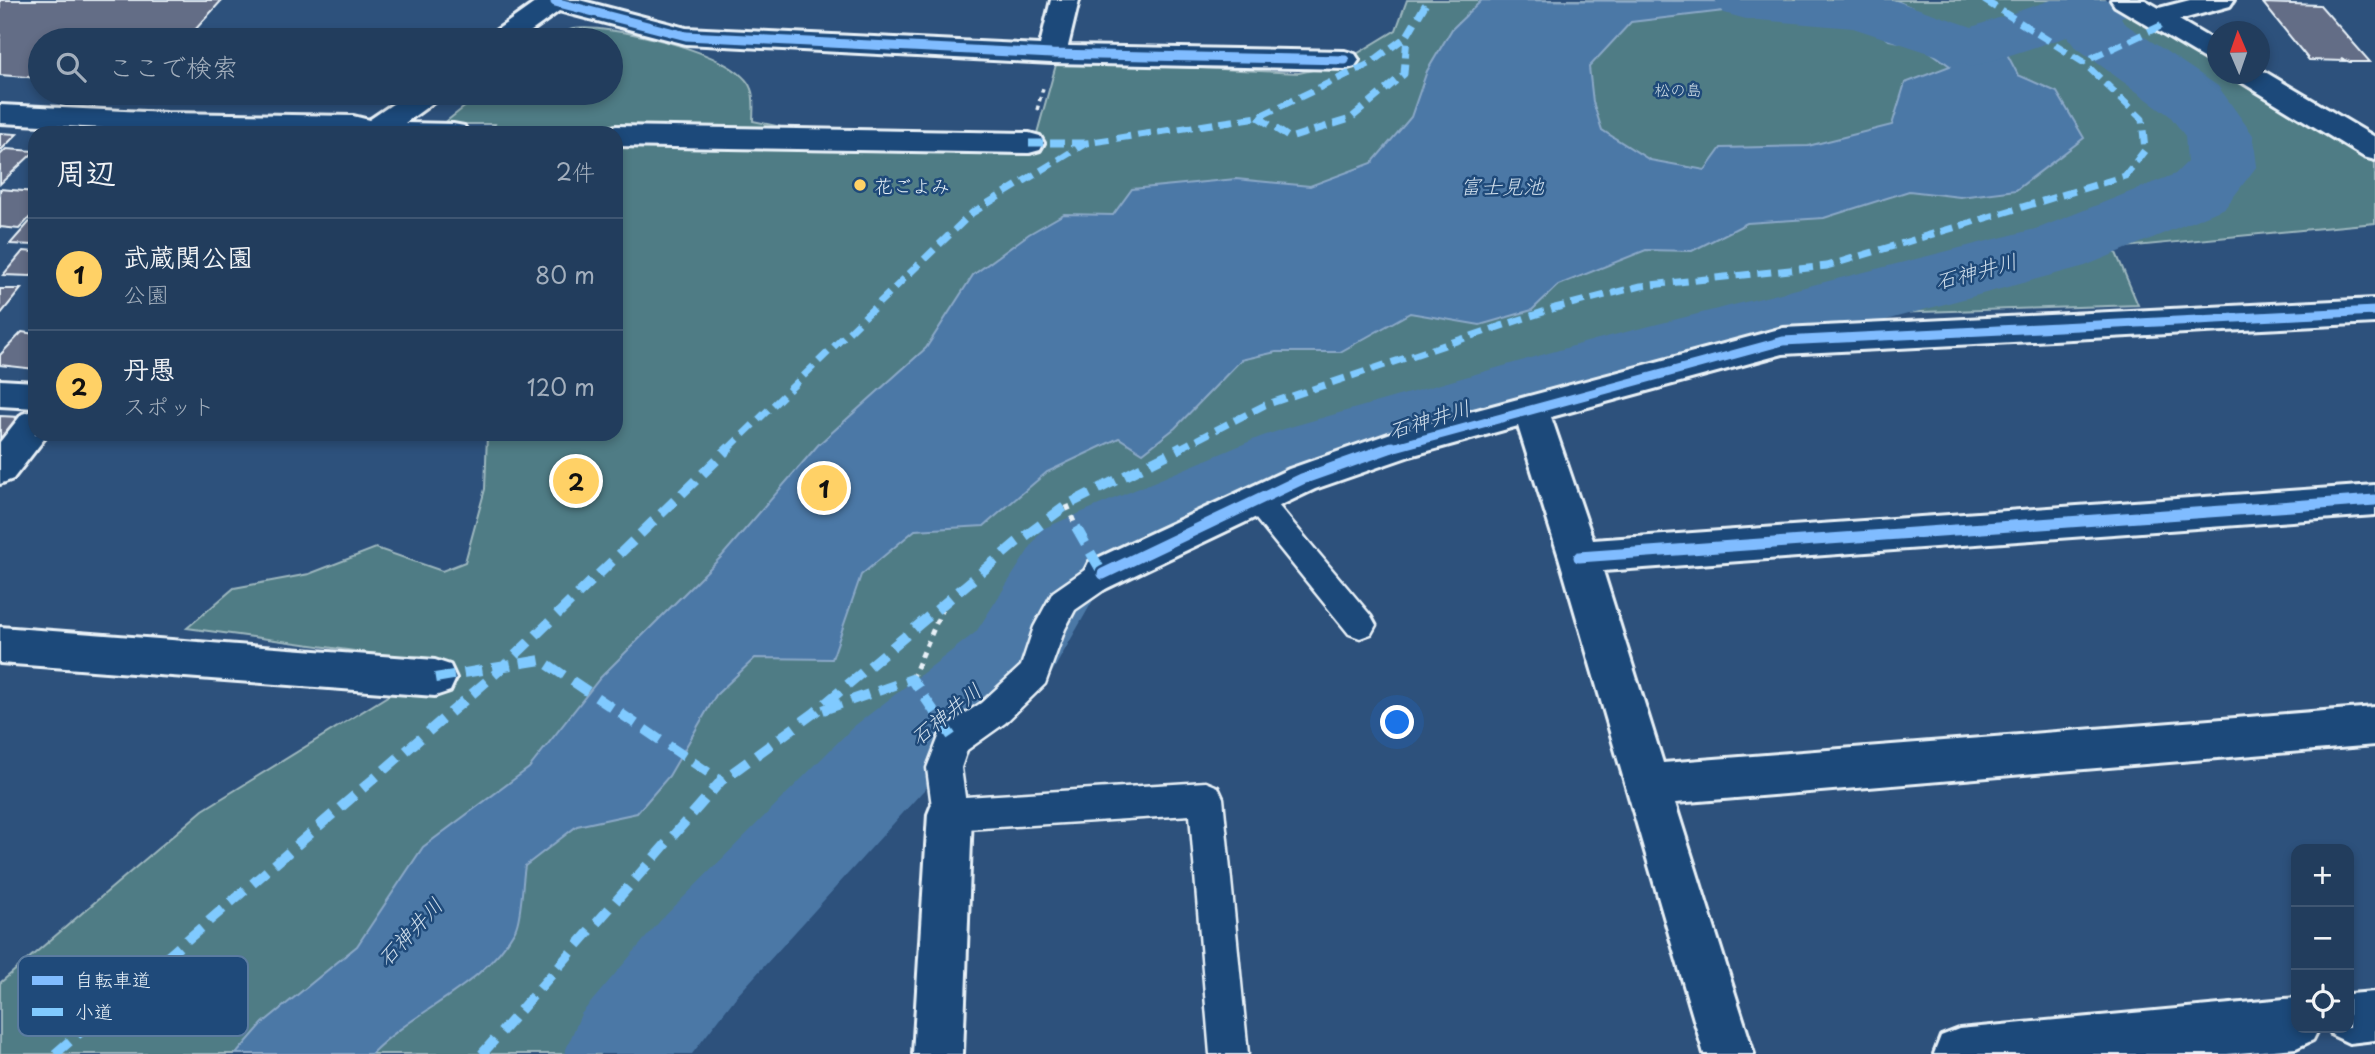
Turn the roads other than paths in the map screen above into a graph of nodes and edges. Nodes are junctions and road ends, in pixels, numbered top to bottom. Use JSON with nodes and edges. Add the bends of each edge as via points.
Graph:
{"nodes":[{"id":1,"x":1065,"y":0,"type":"edge"},
{"id":2,"x":2220,"y":0,"type":"edge"},
{"id":3,"x":556,"y":1,"type":"edge"},
{"id":4,"x":2140,"y":9,"type":"edge"},
{"id":5,"x":519,"y":28,"type":"edge"},
{"id":6,"x":2207,"y":49,"type":"edge"},
{"id":7,"x":1052,"y":54,"type":"junction"},
{"id":8,"x":1345,"y":60,"type":"dead end"},
{"id":9,"x":2265,"y":84,"type":"edge"},
{"id":10,"x":411,"y":105,"type":"edge"},
{"id":11,"x":0,"y":114,"type":"edge"},
{"id":12,"x":356,"y":126,"type":"edge"},
{"id":13,"x":381,"y":126,"type":"edge"},
{"id":14,"x":623,"y":136,"type":"edge"},
{"id":15,"x":1029,"y":143,"type":"road end"},
{"id":16,"x":2375,"y":150,"type":"edge"},
{"id":17,"x":2375,"y":311,"type":"edge"},
{"id":18,"x":0,"y":393,"type":"edge"},
{"id":19,"x":28,"y":395,"type":"edge"},
{"id":20,"x":1531,"y":410,"type":"junction"},
{"id":21,"x":28,"y":433,"type":"edge"},
{"id":22,"x":0,"y":469,"type":"edge"},
{"id":23,"x":1257,"y":500,"type":"junction"},
{"id":24,"x":2375,"y":500,"type":"edge"},
{"id":25,"x":1579,"y":556,"type":"junction"},
{"id":26,"x":1103,"y":574,"type":"joint"},
{"id":27,"x":1360,"y":625,"type":"dead end"},
{"id":28,"x":0,"y":645,"type":"edge"},
{"id":29,"x":435,"y":678,"type":"dead end"},
{"id":30,"x":2375,"y":726,"type":"edge"},
{"id":31,"x":1647,"y":785,"type":"junction"},
{"id":32,"x":950,"y":814,"type":"junction"},
{"id":33,"x":2375,"y":1016,"type":"edge"},
{"id":34,"x":2354,"y":1018,"type":"edge"},
{"id":35,"x":2291,"y":1023,"type":"edge"},
{"id":36,"x":938,"y":1054,"type":"edge"},
{"id":37,"x":1229,"y":1054,"type":"edge"},
{"id":38,"x":1730,"y":1054,"type":"edge"},
{"id":39,"x":1959,"y":1054,"type":"edge"}],
"edges":[{"from":1,"to":7,"type":"street"},
{"from":2,"to":4,"type":"street"},
{"from":3,"to":5,"type":"street"},
{"from":3,"to":7,"type":"street","via":[[686,36]]},
{"from":4,"to":6,"type":"street"},
{"from":7,"to":8,"type":"street"},
{"from":9,"to":16,"type":"street"},
{"from":10,"to":13,"type":"street"},
{"from":11,"to":12,"type":"street"},
{"from":14,"to":15,"type":"street"},
{"from":17,"to":20,"type":"street","via":[[1783,341]]},
{"from":18,"to":19,"type":"street"},
{"from":20,"to":23,"type":"street","via":[[1404,443],[1302,478]]},
{"from":20,"to":25,"type":"street"},
{"from":21,"to":22,"type":"street"},
{"from":23,"to":26,"type":"street"},
{"from":23,"to":27,"type":"lane"},
{"from":24,"to":25,"type":"street"},
{"from":25,"to":31,"type":"street"},
{"from":26,"to":32,"type":"lane","via":[[1064,601],[1034,674],[993,713],[954,740],[944,768]]},
{"from":28,"to":29,"type":"street"},
{"from":30,"to":31,"type":"street"},
{"from":31,"to":38,"type":"street"},
{"from":32,"to":36,"type":"street"},
{"from":32,"to":37,"type":"lane","via":[[1206,798]]},
{"from":33,"to":34,"type":"street"},
{"from":35,"to":39,"type":"street"}]}
